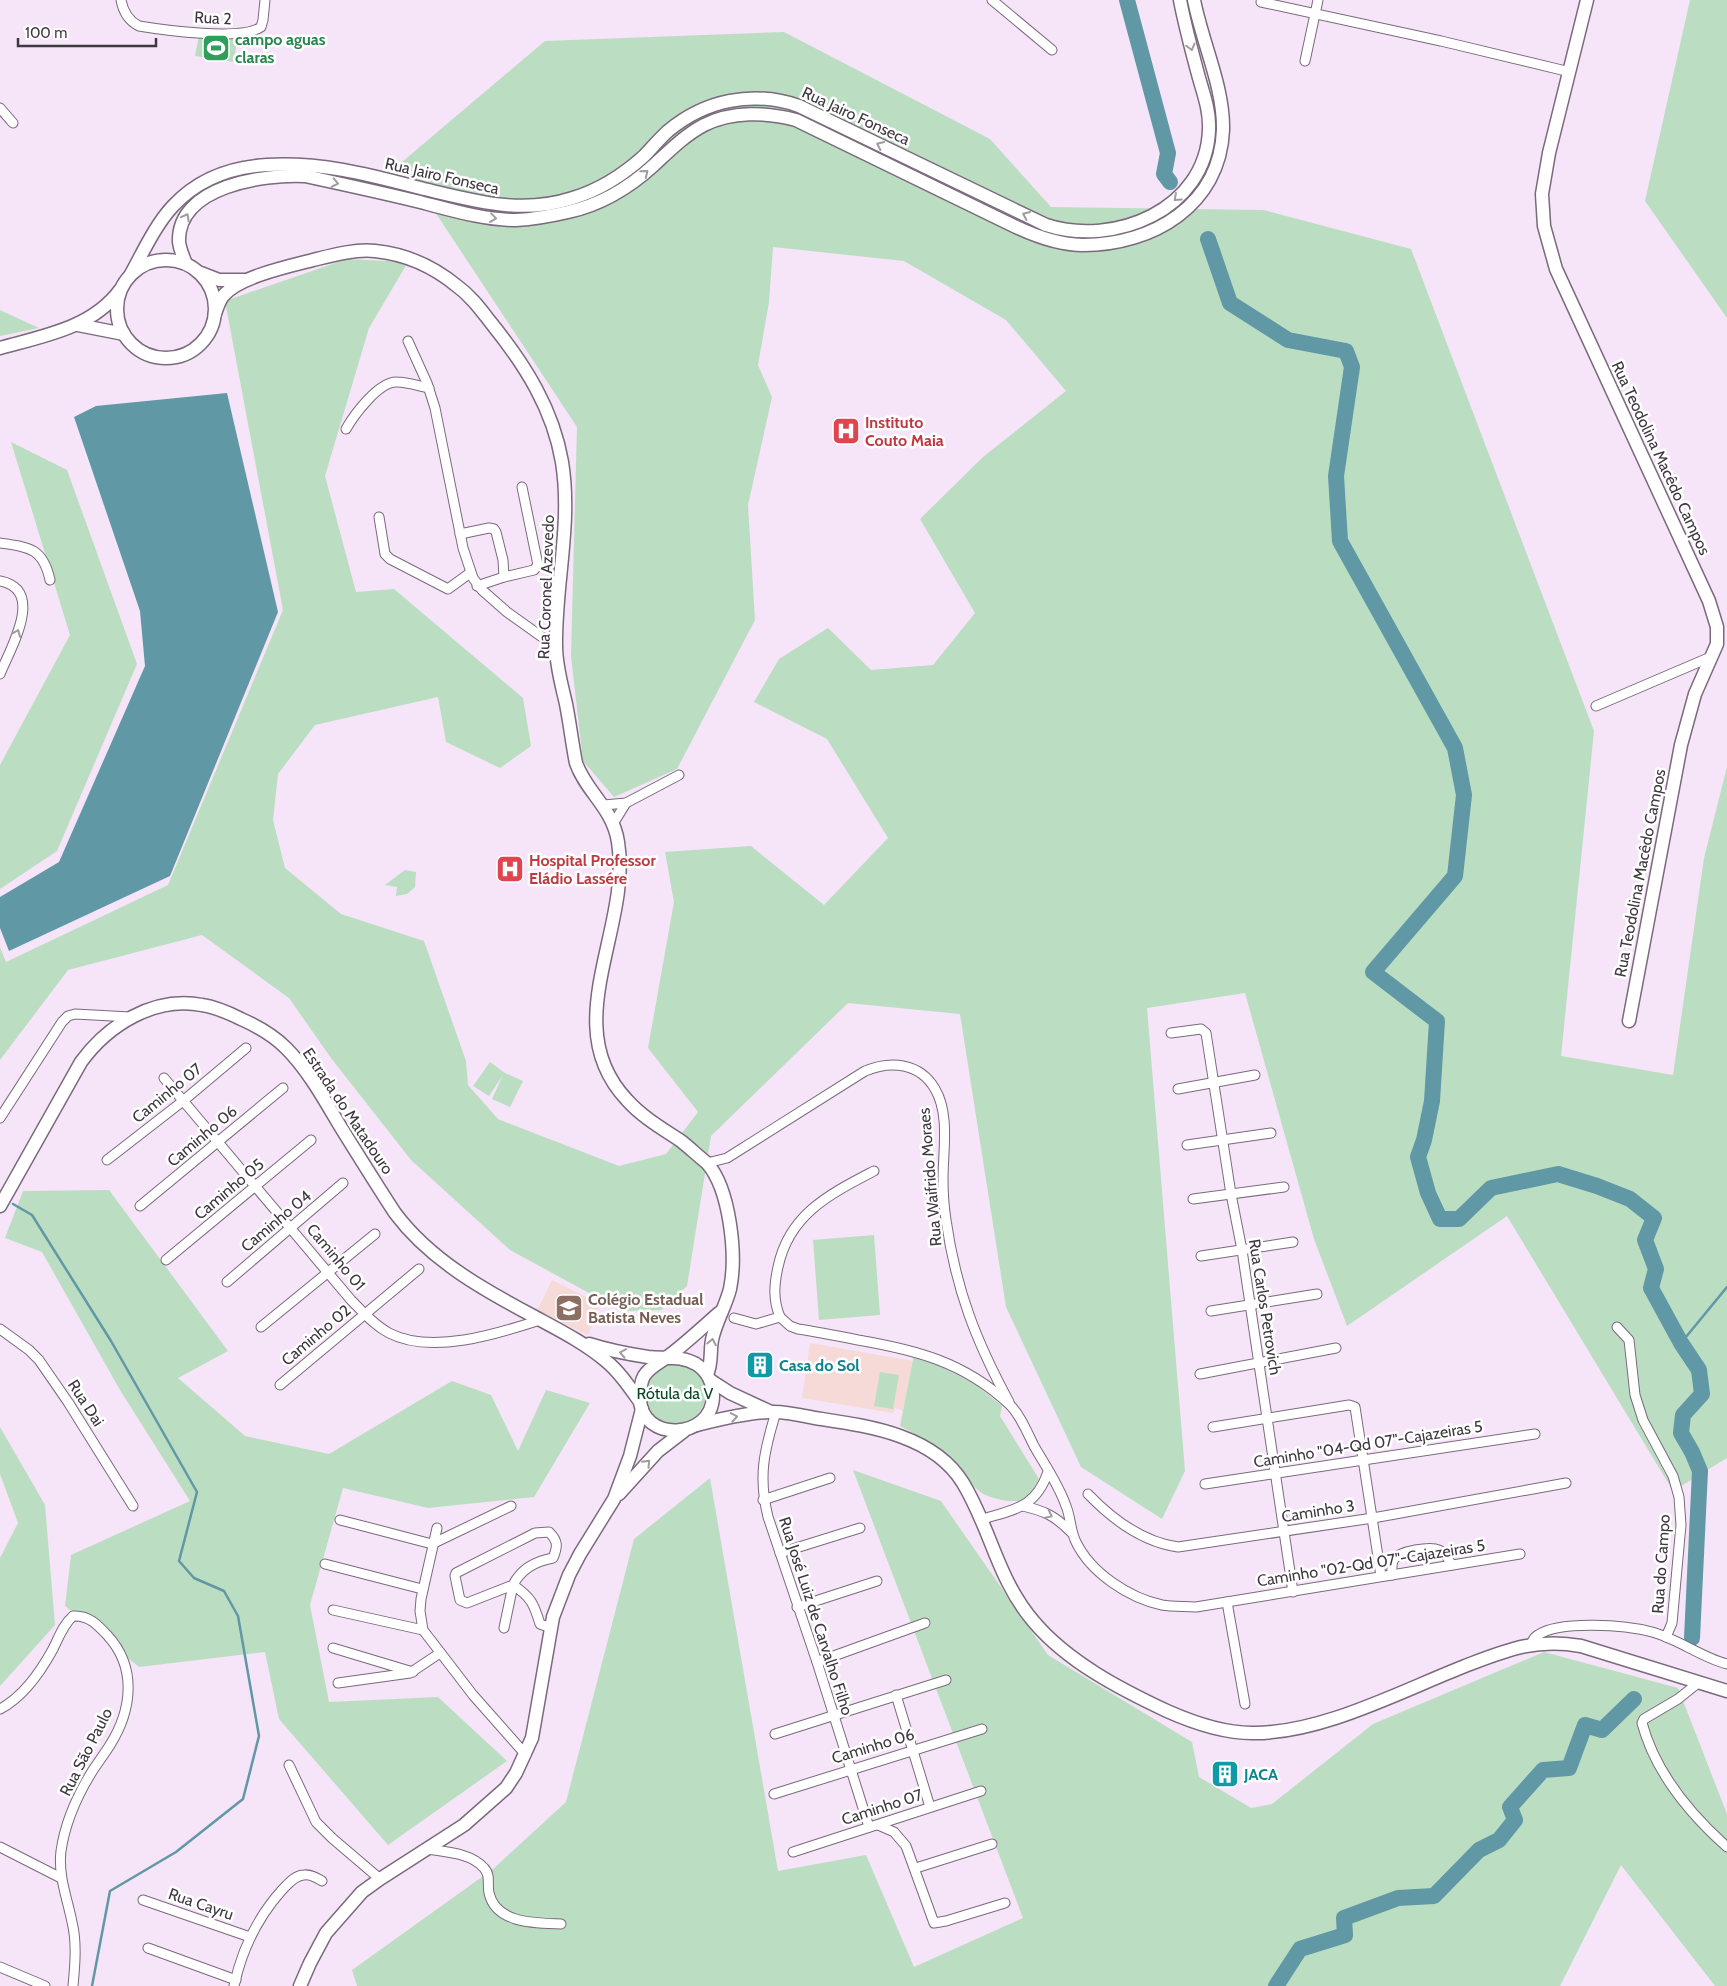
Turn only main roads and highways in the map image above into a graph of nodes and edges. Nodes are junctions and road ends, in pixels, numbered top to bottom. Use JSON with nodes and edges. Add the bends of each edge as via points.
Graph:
{"nodes":[{"id":1,"x":1180,"y":0,"type":"edge"},
{"id":2,"x":1194,"y":0,"type":"edge"},
{"id":3,"x":1587,"y":0,"type":"edge"},
{"id":4,"x":186,"y":264,"type":"junction"},
{"id":5,"x":200,"y":273,"type":"junction"},
{"id":6,"x":131,"y":274,"type":"junction"},
{"id":7,"x":250,"y":279,"type":"junction"},
{"id":8,"x":122,"y":286,"type":"junction"},
{"id":9,"x":215,"y":314,"type":"junction"},
{"id":10,"x":78,"y":325,"type":"junction"},
{"id":11,"x":124,"y":334,"type":"junction"},
{"id":12,"x":0,"y":348,"type":"edge"},
{"id":13,"x":1629,"y":1020,"type":"dead end"},
{"id":14,"x":0,"y":1206,"type":"edge"},
{"id":15,"x":720,"y":1311,"type":"junction"},
{"id":16,"x":579,"y":1341,"type":"junction"},
{"id":17,"x":668,"y":1357,"type":"junction"},
{"id":18,"x":708,"y":1377,"type":"junction"},
{"id":19,"x":641,"y":1406,"type":"junction"},
{"id":20,"x":773,"y":1412,"type":"junction"},
{"id":21,"x":697,"y":1425,"type":"junction"},
{"id":22,"x":684,"y":1431,"type":"junction"},
{"id":23,"x":614,"y":1499,"type":"junction"},
{"id":24,"x":1727,"y":1691,"type":"edge"},
{"id":25,"x":300,"y":1986,"type":"edge"}],
"edges":[{"from":1,"to":6,"type":"main road","name":"Rua Jairo Fonseca","one_way":true,"via":[[1208,114],[1208,145],[1196,176],[1185,191],[1161,212],[1135,224],[1095,232],[1055,228],[799,106],[760,99],[736,100],[697,111],[601,187],[552,203],[500,206],[306,164],[260,165],[224,172],[200,183],[173,206]]},
{"from":4,"to":2,"type":"main road","name":"Rua Jairo Fonseca","one_way":true,"via":[[179,240],[186,214],[205,197],[230,186],[276,177],[305,176],[482,216],[514,220],[541,217],[571,211],[606,198],[633,182],[698,129],[727,117],[751,114],[796,120],[1042,237],[1084,245],[1124,240],[1153,231],[1189,208],[1216,167],[1223,117]]},
{"from":3,"to":13,"type":"main road","name":"Rua Teodolina Macêdo Campos","via":[[1543,185],[1546,236],[1562,282],[1709,601],[1717,632],[1714,656],[1697,688],[1682,737]]},
{"from":4,"to":5,"type":"main road"},
{"from":4,"to":6,"type":"main road","via":[[157,260]]},
{"from":5,"to":7,"type":"main road","via":[[219,280]]},
{"from":5,"to":9,"type":"main road","via":[[209,285]]},
{"from":6,"to":8,"type":"main road"},
{"from":7,"to":9,"type":"main road","via":[[225,294]]},
{"from":7,"to":15,"type":"main road","name":"Rua Coronel Azevedo","via":[[337,255],[368,250],[412,260],[457,286],[485,315],[534,382],[558,444],[565,497],[556,647],[576,762],[582,776],[604,805],[618,840],[615,907],[595,1020],[599,1052],[612,1080],[627,1101],[711,1168],[721,1185],[729,1216],[732,1259],[730,1290]]},
{"from":8,"to":10,"type":"main road","via":[[103,309]]},
{"from":8,"to":11,"type":"main road","via":[[117,310]]},
{"from":9,"to":11,"type":"main road","via":[[205,339],[195,348],[176,356],[143,352]]},
{"from":10,"to":11,"type":"main road"},
{"from":10,"to":12,"type":"main road"},
{"from":14,"to":16,"type":"main road","name":"Estrada do Matadouro","via":[[90,1050],[130,1017],[170,1005],[202,1004],[250,1023],[277,1040],[296,1059],[406,1227],[436,1255],[499,1298]]},
{"from":15,"to":17,"type":"main road"},
{"from":18,"to":15,"type":"main road","one_way":true,"via":[[710,1345]]},
{"from":17,"to":16,"type":"main road","name":"Estrada do Matadouro","one_way":true,"via":[[629,1354]]},
{"from":16,"to":19,"type":"main road","name":"Estrada do Matadouro","via":[[613,1367]]},
{"from":17,"to":18,"type":"main road","via":[[687,1359],[698,1365]]},
{"from":17,"to":19,"type":"main road","via":[[645,1375],[640,1388]]},
{"from":18,"to":20,"type":"main road","via":[[730,1393]]},
{"from":18,"to":21,"type":"main road","via":[[713,1400],[710,1410]]},
{"from":19,"to":22,"type":"main road","via":[[649,1420],[659,1427]]},
{"from":19,"to":23,"type":"main road","via":[[630,1456]]},
{"from":21,"to":20,"type":"main road","one_way":true},
{"from":20,"to":24,"type":"main road","via":[[867,1427],[912,1441],[942,1460],[970,1495],[1012,1590],[1030,1618],[1047,1636],[1096,1673],[1165,1710],[1197,1723],[1254,1733],[1313,1724],[1370,1705],[1486,1657],[1531,1644],[1580,1646]]},
{"from":21,"to":22,"type":"main road"},
{"from":23,"to":22,"type":"main road","one_way":true,"via":[[658,1451]]},
{"from":23,"to":25,"type":"main road","via":[[569,1574],[553,1617],[536,1722],[526,1755],[506,1788],[464,1826],[362,1892],[326,1933]]}]}
